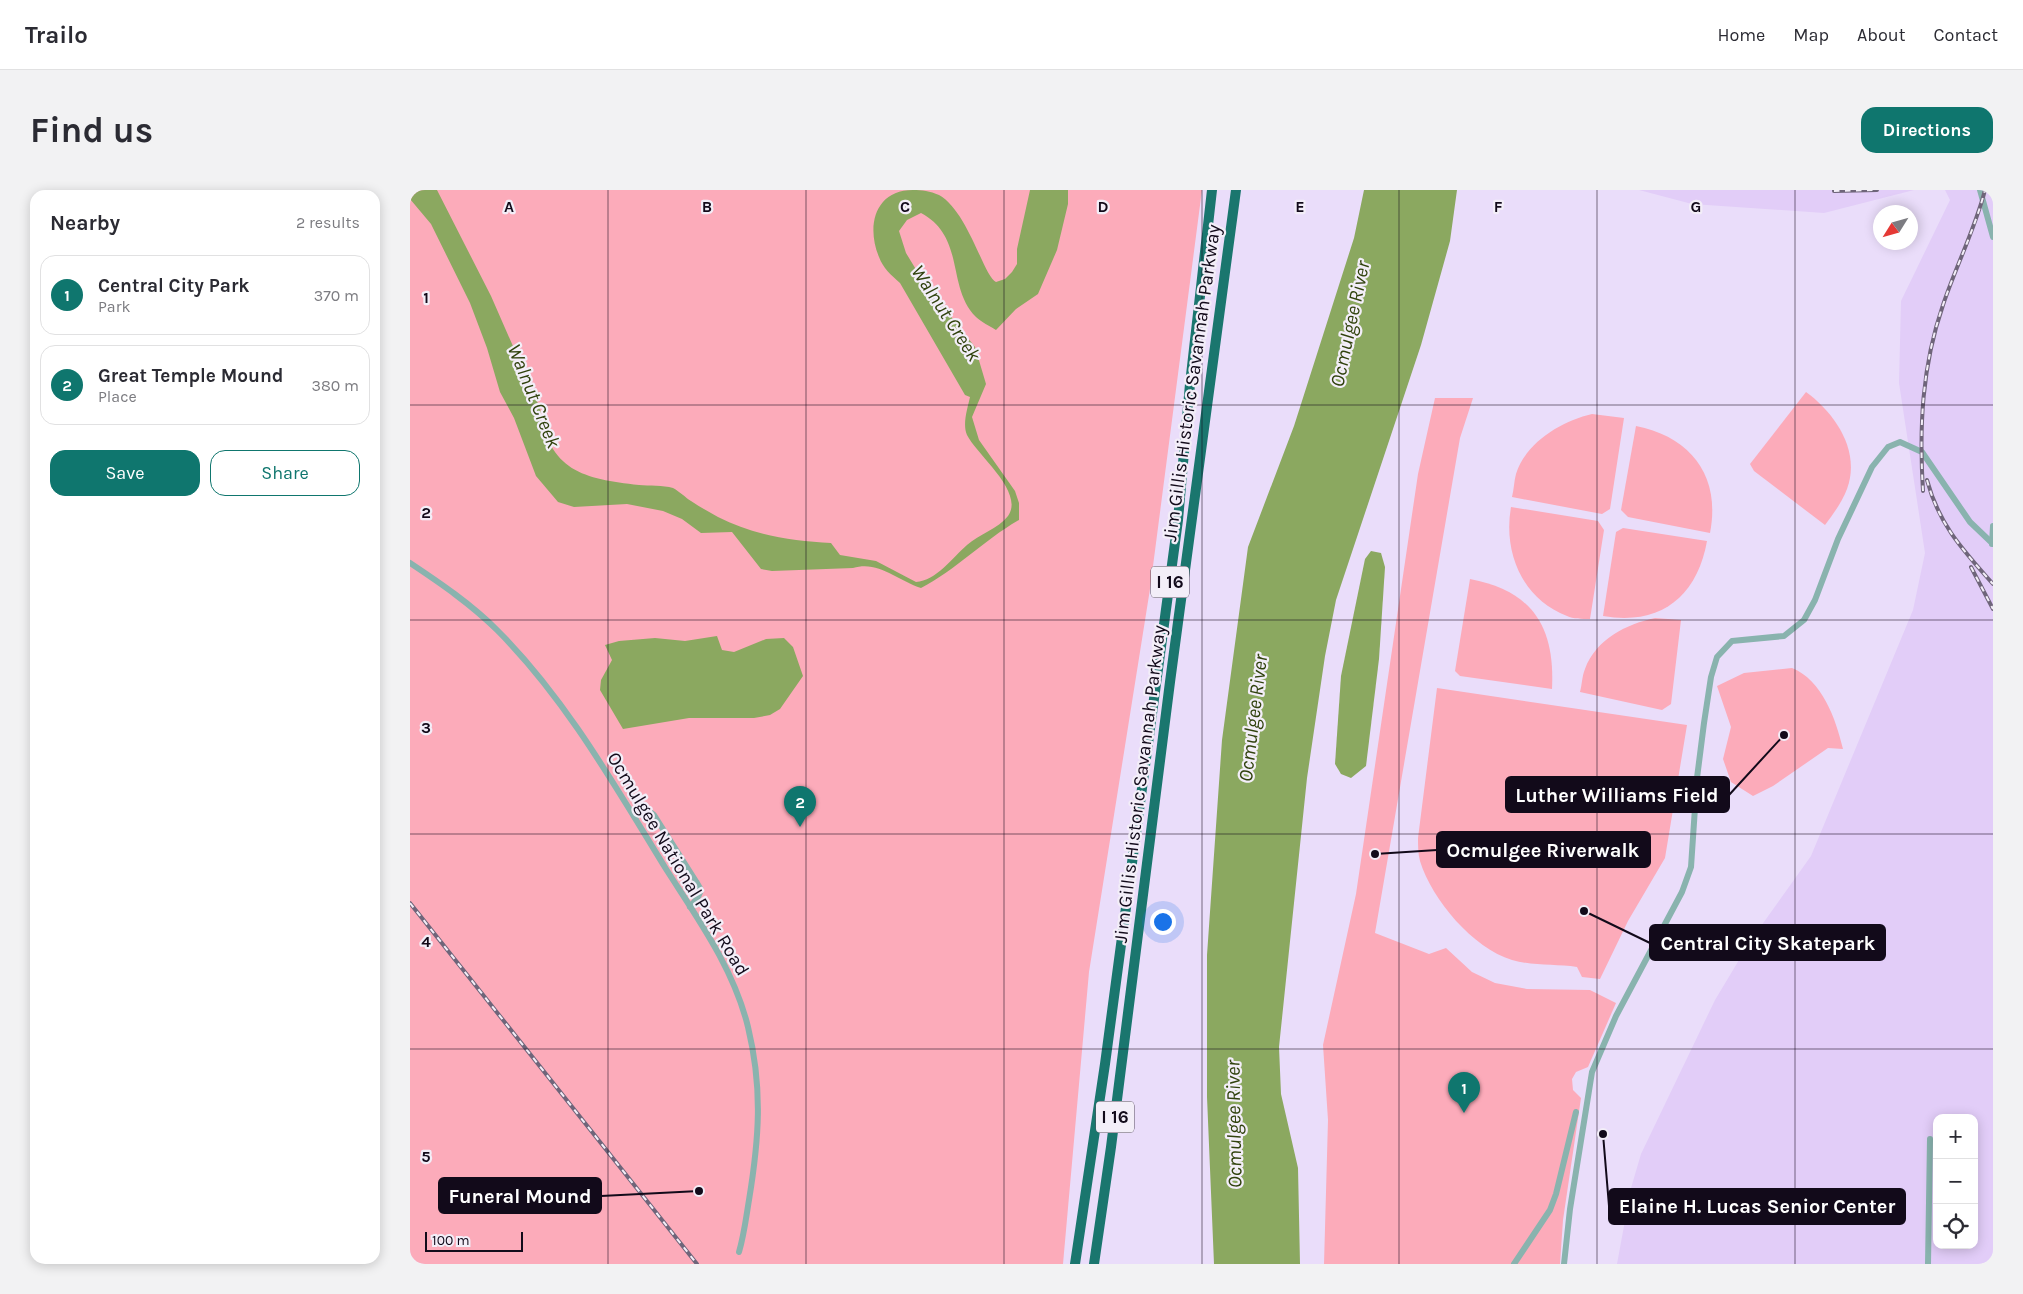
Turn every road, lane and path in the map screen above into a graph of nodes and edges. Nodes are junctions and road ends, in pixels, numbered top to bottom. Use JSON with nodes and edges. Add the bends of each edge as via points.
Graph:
{"nodes":[{"id":1,"x":1212,"y":190,"type":"edge"},
{"id":2,"x":1236,"y":190,"type":"edge"},
{"id":3,"x":1980,"y":190,"type":"edge"},
{"id":4,"x":1993,"y":237,"type":"edge"},
{"id":5,"x":1993,"y":526,"type":"edge"},
{"id":6,"x":1992,"y":543,"type":"edge"},
{"id":7,"x":410,"y":563,"type":"edge"},
{"id":8,"x":634,"y":816,"type":"junction"},
{"id":9,"x":690,"y":907,"type":"junction"},
{"id":10,"x":1576,"y":1112,"type":"dead end"},
{"id":11,"x":1930,"y":1139,"type":"dead end"},
{"id":12,"x":738,"y":1252,"type":"dead end"},
{"id":13,"x":1075,"y":1264,"type":"edge"},
{"id":14,"x":1094,"y":1264,"type":"edge"},
{"id":15,"x":1514,"y":1264,"type":"edge"},
{"id":16,"x":1564,"y":1264,"type":"edge"},
{"id":17,"x":1928,"y":1264,"type":"edge"}],
"edges":[{"from":1,"to":13,"type":"highway","name":"Jim Gillis Historic Savannah Parkway","number":"I 16","via":[[1178,520]]},
{"from":2,"to":14,"type":"highway","name":"Jim Gillis Historic Savannah Parkway","number":"I 16"},
{"from":3,"to":4,"type":"street"},
{"from":5,"to":6,"type":"street"},
{"from":6,"to":16,"type":"street","via":[[1970,522],[1922,452],[1900,442],[1880,454],[1858,493],[1804,620],[1784,636],[1740,640],[1721,651],[1712,671],[1705,715],[1691,867],[1682,892],[1616,1016],[1591,1075]]},
{"from":7,"to":8,"type":"street","name":"Ocmulgee National Park Road","via":[[470,606],[514,648],[560,704]]},
{"from":8,"to":9,"type":"street","name":"Ocmulgee National Park Road"},
{"from":8,"to":9,"type":"street","via":[[648,810],[654,815],[698,883],[701,890]]},
{"from":9,"to":12,"type":"street","name":"Ocmulgee National Park Road","via":[[734,984],[748,1025],[758,1078],[759,1131],[743,1240]]},
{"from":10,"to":15,"type":"street","via":[[1550,1210]]},
{"from":11,"to":17,"type":"street"}]}
